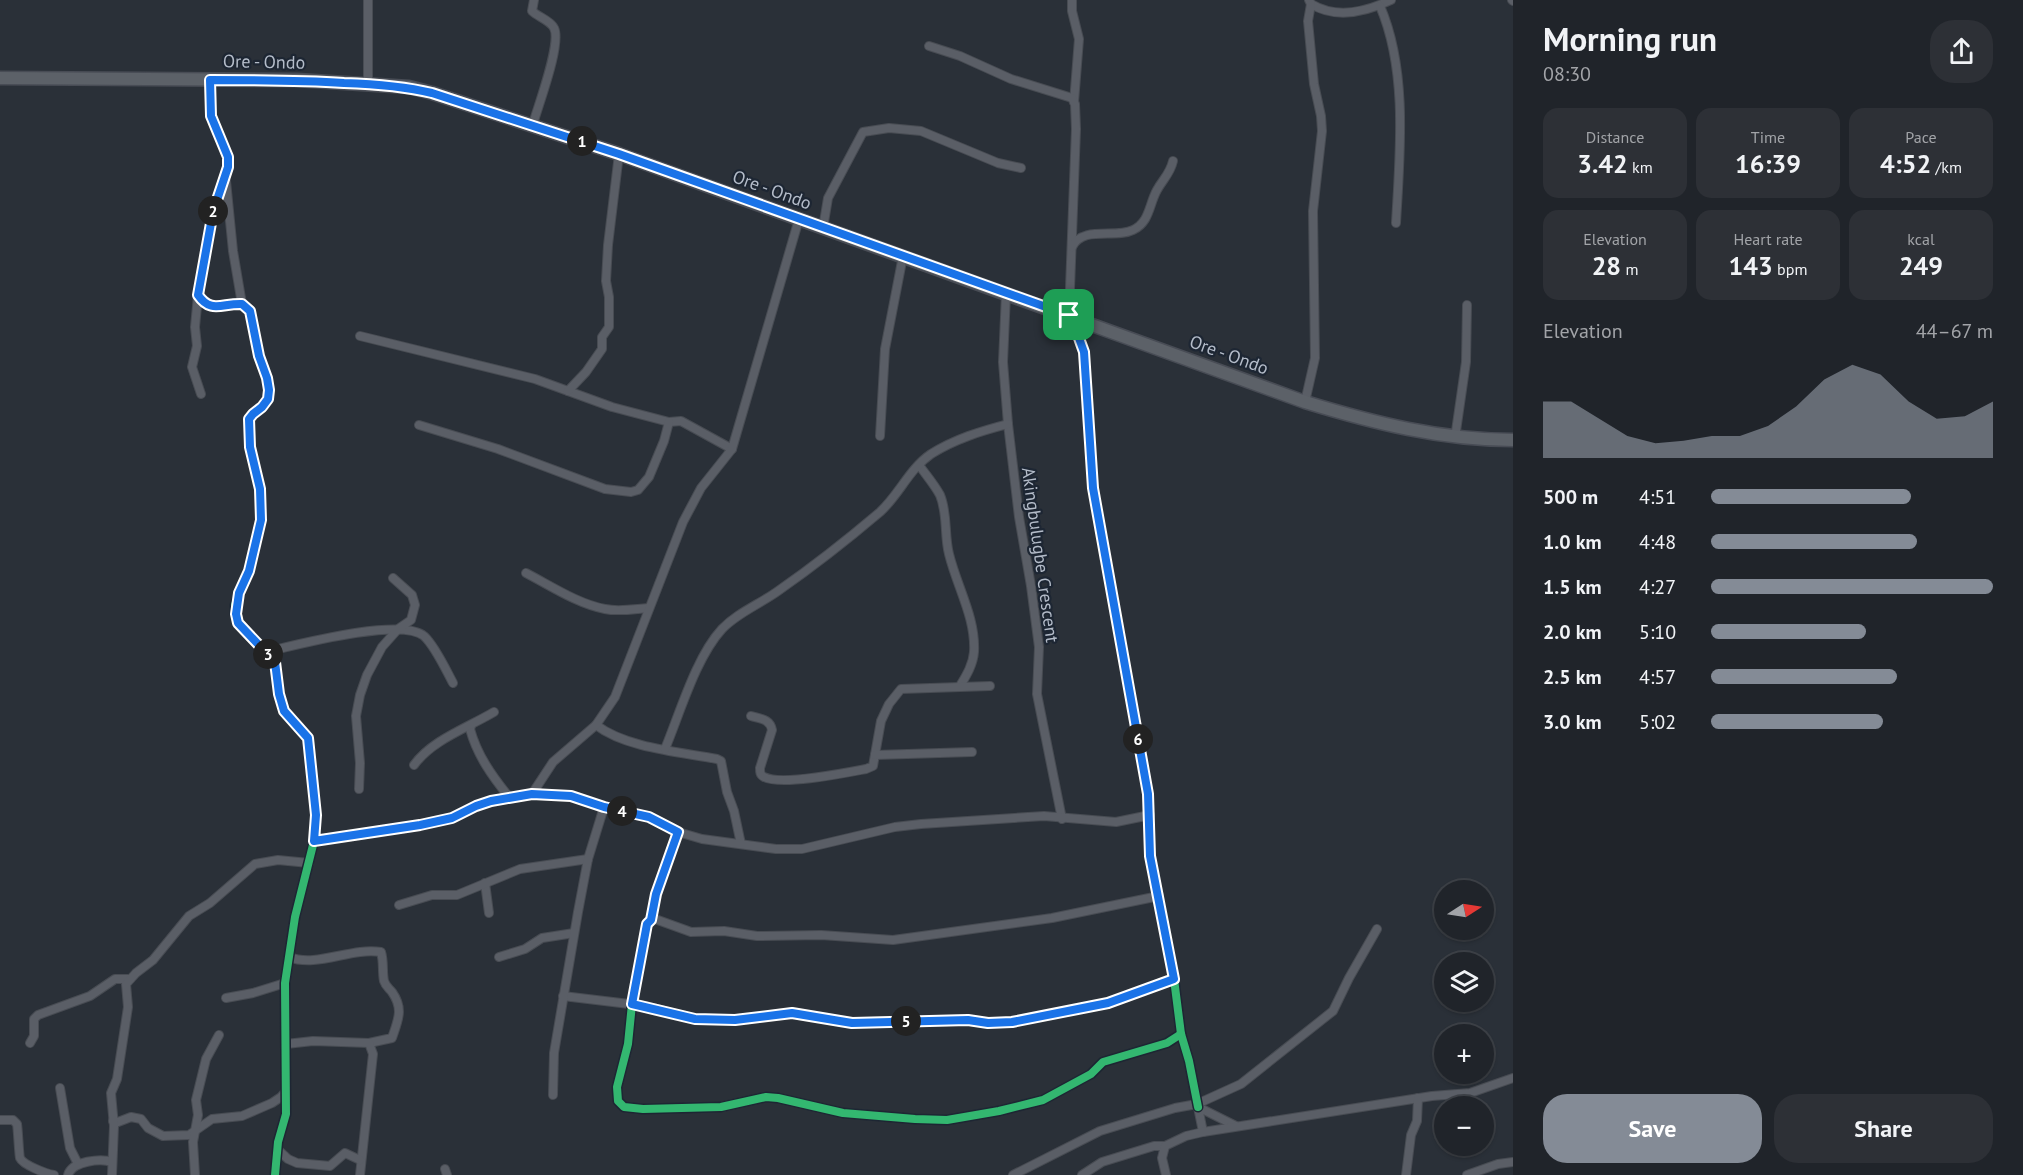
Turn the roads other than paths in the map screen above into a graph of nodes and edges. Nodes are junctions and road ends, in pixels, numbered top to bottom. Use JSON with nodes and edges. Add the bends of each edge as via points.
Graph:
{"nodes":[{"id":1,"x":368,"y":0,"type":"edge"},
{"id":2,"x":534,"y":0,"type":"edge"},
{"id":3,"x":1072,"y":0,"type":"edge"},
{"id":4,"x":1391,"y":0,"type":"edge"},
{"id":5,"x":1310,"y":2,"type":"edge"},
{"id":6,"x":1380,"y":6,"type":"junction"},
{"id":7,"x":928,"y":46,"type":"dead end"},
{"id":8,"x":0,"y":78,"type":"edge"},
{"id":9,"x":210,"y":80,"type":"junction"},
{"id":10,"x":368,"y":84,"type":"junction"},
{"id":11,"x":1074,"y":102,"type":"junction"},
{"id":12,"x":533,"y":124,"type":"junction"},
{"id":13,"x":619,"y":154,"type":"junction"},
{"id":14,"x":1173,"y":161,"type":"dead end"},
{"id":15,"x":1021,"y":168,"type":"dead end"},
{"id":16,"x":225,"y":179,"type":"junction"},
{"id":17,"x":799,"y":219,"type":"junction"},
{"id":18,"x":1396,"y":223,"type":"dead end"},
{"id":19,"x":823,"y":228,"type":"junction"},
{"id":20,"x":1072,"y":247,"type":"junction"},
{"id":21,"x":903,"y":256,"type":"junction"},
{"id":22,"x":1006,"y":294,"type":"junction"},
{"id":23,"x":198,"y":295,"type":"junction"},
{"id":24,"x":242,"y":304,"type":"junction"},
{"id":25,"x":1467,"y":305,"type":"dead end"},
{"id":26,"x":1070,"y":316,"type":"junction"},
{"id":27,"x":360,"y":336,"type":"dead end"},
{"id":28,"x":568,"y":391,"type":"junction"},
{"id":29,"x":201,"y":394,"type":"dead end"},
{"id":30,"x":1305,"y":402,"type":"junction"},
{"id":31,"x":669,"y":422,"type":"junction"},
{"id":32,"x":1008,"y":424,"type":"junction"},
{"id":33,"x":419,"y":425,"type":"dead end"},
{"id":34,"x":880,"y":436,"type":"dead end"},
{"id":35,"x":1455,"y":438,"type":"junction"},
{"id":36,"x":1513,"y":440,"type":"edge"},
{"id":37,"x":732,"y":449,"type":"junction"},
{"id":38,"x":919,"y":465,"type":"junction"},
{"id":39,"x":526,"y":573,"type":"dead end"},
{"id":40,"x":393,"y":578,"type":"dead end"},
{"id":41,"x":648,"y":608,"type":"junction"},
{"id":42,"x":398,"y":629,"type":"junction"},
{"id":43,"x":266,"y":652,"type":"junction"},
{"id":44,"x":453,"y":683,"type":"dead end"},
{"id":45,"x":960,"y":686,"type":"junction"},
{"id":46,"x":990,"y":686,"type":"dead end"},
{"id":47,"x":494,"y":712,"type":"dead end"},
{"id":48,"x":751,"y":716,"type":"dead end"},
{"id":49,"x":596,"y":725,"type":"junction"},
{"id":50,"x":471,"y":726,"type":"junction"},
{"id":51,"x":665,"y":749,"type":"junction"},
{"id":52,"x":972,"y":752,"type":"dead end"},
{"id":53,"x":875,"y":755,"type":"junction"},
{"id":54,"x":414,"y":765,"type":"dead end"},
{"id":55,"x":359,"y":789,"type":"dead end"},
{"id":56,"x":532,"y":794,"type":"junction"},
{"id":57,"x":509,"y":797,"type":"junction"},
{"id":58,"x":604,"y":807,"type":"junction"},
{"id":59,"x":1150,"y":815,"type":"junction"},
{"id":60,"x":1062,"y":819,"type":"junction"},
{"id":61,"x":678,"y":832,"type":"junction"},
{"id":62,"x":314,"y":841,"type":"junction"},
{"id":63,"x":741,"y":844,"type":"junction"},
{"id":64,"x":588,"y":859,"type":"junction"},
{"id":65,"x":309,"y":863,"type":"junction"},
{"id":66,"x":485,"y":883,"type":"junction"},
{"id":67,"x":1159,"y":896,"type":"junction"},
{"id":68,"x":399,"y":905,"type":"dead end"},
{"id":69,"x":489,"y":913,"type":"dead end"},
{"id":70,"x":651,"y":920,"type":"junction"},
{"id":71,"x":1377,"y":928,"type":"dead end"},
{"id":72,"x":574,"y":933,"type":"junction"},
{"id":73,"x":289,"y":957,"type":"junction"},
{"id":74,"x":500,"y":957,"type":"dead end"},
{"id":75,"x":130,"y":978,"type":"junction"},
{"id":76,"x":1174,"y":979,"type":"junction"},
{"id":77,"x":285,"y":983,"type":"junction"},
{"id":78,"x":563,"y":996,"type":"junction"},
{"id":79,"x":226,"y":998,"type":"dead end"},
{"id":80,"x":632,"y":1004,"type":"junction"},
{"id":81,"x":1181,"y":1034,"type":"junction"},
{"id":82,"x":219,"y":1035,"type":"dead end"},
{"id":83,"x":30,"y":1043,"type":"dead end"},
{"id":84,"x":369,"y":1043,"type":"junction"},
{"id":85,"x":286,"y":1044,"type":"junction"},
{"id":86,"x":1513,"y":1078,"type":"edge"},
{"id":87,"x":60,"y":1088,"type":"dead end"},
{"id":88,"x":286,"y":1090,"type":"junction"},
{"id":89,"x":553,"y":1095,"type":"dead end"},
{"id":90,"x":1418,"y":1098,"type":"junction"},
{"id":91,"x":1198,"y":1106,"type":"junction"},
{"id":92,"x":0,"y":1120,"type":"edge"},
{"id":93,"x":113,"y":1121,"type":"junction"},
{"id":94,"x":1236,"y":1126,"type":"junction"},
{"id":95,"x":194,"y":1131,"type":"junction"},
{"id":96,"x":1203,"y":1132,"type":"junction"},
{"id":97,"x":1166,"y":1146,"type":"junction"},
{"id":98,"x":277,"y":1149,"type":"junction"},
{"id":99,"x":360,"y":1160,"type":"junction"},
{"id":100,"x":112,"y":1162,"type":"junction"},
{"id":101,"x":1513,"y":1162,"type":"edge"},
{"id":102,"x":78,"y":1164,"type":"junction"},
{"id":103,"x":54,"y":1175,"type":"edge"},
{"id":104,"x":60,"y":1175,"type":"edge"},
{"id":105,"x":68,"y":1175,"type":"edge"},
{"id":106,"x":112,"y":1175,"type":"edge"},
{"id":107,"x":195,"y":1175,"type":"edge"},
{"id":108,"x":275,"y":1175,"type":"edge"},
{"id":109,"x":360,"y":1175,"type":"edge"},
{"id":110,"x":1013,"y":1175,"type":"edge"},
{"id":111,"x":1082,"y":1175,"type":"edge"},
{"id":112,"x":1166,"y":1175,"type":"edge"},
{"id":113,"x":1406,"y":1175,"type":"edge"},
{"id":114,"x":1467,"y":1175,"type":"edge"}],
"edges":[{"from":1,"to":10,"type":"street"},
{"from":2,"to":12,"type":"street","via":[[532,11],[555,30],[555,49]]},
{"from":3,"to":11,"type":"street","via":[[1079,39]]},
{"from":4,"to":6,"type":"street"},
{"from":5,"to":6,"type":"street","via":[[1318,9],[1349,13]]},
{"from":5,"to":30,"type":"street","via":[[1308,21],[1322,131],[1313,211],[1315,358]]},
{"from":6,"to":18,"type":"street","via":[[1397,68]]},
{"from":7,"to":11,"type":"street","via":[[1011,79],[1068,95]]},
{"from":8,"to":9,"type":"main road","name":"Ore - Ondo"},
{"from":9,"to":10,"type":"main road","name":"Ore - Ondo"},
{"from":9,"to":16,"type":"street","via":[[211,116],[228,157]]},
{"from":10,"to":12,"type":"main road","name":"Ore - Ondo","via":[[420,90]]},
{"from":11,"to":20,"type":"street"},
{"from":12,"to":13,"type":"main road","name":"Ore - Ondo"},
{"from":13,"to":17,"type":"main road","name":"Ore - Ondo"},
{"from":13,"to":28,"type":"street","via":[[608,245],[609,327],[602,350]]},
{"from":14,"to":20,"type":"street","via":[[1141,225],[1122,233],[1088,235]]},
{"from":15,"to":19,"type":"street","via":[[998,163],[921,131],[889,128],[863,132],[828,198]]},
{"from":16,"to":23,"type":"street","via":[[213,212]]},
{"from":16,"to":24,"type":"street"},
{"from":17,"to":19,"type":"main road","name":"Ore - Ondo"},
{"from":17,"to":37,"type":"street"},
{"from":19,"to":21,"type":"main road","name":"Ore - Ondo"},
{"from":20,"to":26,"type":"street"},
{"from":21,"to":22,"type":"main road","name":"Ore - Ondo"},
{"from":21,"to":34,"type":"street","via":[[885,349]]},
{"from":22,"to":26,"type":"main road","name":"Ore - Ondo"},
{"from":22,"to":32,"type":"street","name":"Akingbulugbe Crescent","via":[[1003,362]]},
{"from":23,"to":24,"type":"street","via":[[211,307]]},
{"from":23,"to":29,"type":"street","via":[[197,346],[192,367]]},
{"from":24,"to":43,"type":"street","via":[[250,311],[269,390],[268,399],[249,419],[261,520],[236,614],[238,623]]},
{"from":25,"to":35,"type":"street","via":[[1466,362]]},
{"from":26,"to":30,"type":"main road","name":"Ore - Ondo"},
{"from":26,"to":59,"type":"street","via":[[1084,352],[1093,488]]},
{"from":27,"to":28,"type":"street","via":[[535,379]]},
{"from":28,"to":31,"type":"street"},
{"from":30,"to":35,"type":"main road","name":"Ore - Ondo","via":[[1375,423]]},
{"from":31,"to":33,"type":"street","via":[[649,477],[638,490],[630,492],[605,489],[498,449]]},
{"from":31,"to":37,"type":"street","via":[[681,421]]},
{"from":32,"to":38,"type":"street","via":[[949,444]]},
{"from":32,"to":60,"type":"street","name":"Akingbulugbe Crescent","via":[[1039,647],[1036,694]]},
{"from":35,"to":36,"type":"main road","name":"Ore - Ondo"},
{"from":37,"to":41,"type":"street","via":[[701,488],[682,522]]},
{"from":38,"to":45,"type":"street","via":[[940,496],[949,555],[969,614],[974,653]]},
{"from":38,"to":51,"type":"street","via":[[885,507],[867,522],[814,566],[722,629],[703,658]]},
{"from":39,"to":41,"type":"street","via":[[604,609]]},
{"from":40,"to":42,"type":"street","via":[[412,595],[415,605],[411,620]]},
{"from":41,"to":49,"type":"street","via":[[615,697]]},
{"from":42,"to":43,"type":"street","via":[[368,631]]},
{"from":42,"to":44,"type":"street","via":[[424,636]]},
{"from":42,"to":55,"type":"street","via":[[379,653],[360,695],[356,716]]},
{"from":43,"to":62,"type":"street","via":[[275,662],[284,711],[308,738],[316,815]]},
{"from":45,"to":46,"type":"street"},
{"from":45,"to":53,"type":"street","via":[[901,689],[881,721]]},
{"from":47,"to":50,"type":"street"},
{"from":48,"to":53,"type":"street","via":[[771,724],[760,768],[764,777],[800,779],[866,769],[873,766]]},
{"from":49,"to":51,"type":"street","via":[[622,738]]},
{"from":49,"to":56,"type":"street","via":[[553,762]]},
{"from":50,"to":54,"type":"street","via":[[441,741]]},
{"from":50,"to":57,"type":"street","via":[[484,764]]},
{"from":51,"to":63,"type":"street","via":[[721,761]]},
{"from":52,"to":53,"type":"street"},
{"from":56,"to":57,"type":"street"},
{"from":56,"to":58,"type":"street","via":[[571,796]]},
{"from":57,"to":62,"type":"street","via":[[452,818]]},
{"from":58,"to":61,"type":"street","via":[[649,817]]},
{"from":58,"to":64,"type":"street"},
{"from":59,"to":60,"type":"street","via":[[1116,822]]},
{"from":59,"to":67,"type":"street","via":[[1150,856]]},
{"from":60,"to":63,"type":"street","via":[[1044,816],[921,824],[802,849]]},
{"from":61,"to":63,"type":"street","via":[[702,840]]},
{"from":61,"to":70,"type":"street"},
{"from":62,"to":65,"type":"street"},
{"from":64,"to":66,"type":"street","via":[[520,869]]},
{"from":64,"to":72,"type":"street"},
{"from":65,"to":73,"type":"street"},
{"from":65,"to":75,"type":"street","via":[[279,860],[255,864],[189,916],[153,960]]},
{"from":66,"to":68,"type":"street","via":[[457,895],[432,895]]},
{"from":66,"to":69,"type":"street"},
{"from":67,"to":70,"type":"street","via":[[1042,920],[893,940],[691,932]]},
{"from":67,"to":76,"type":"street"},
{"from":70,"to":80,"type":"street","via":[[647,924]]},
{"from":71,"to":91,"type":"street","via":[[1333,1011],[1241,1084]]},
{"from":72,"to":74,"type":"street","via":[[542,938],[525,949]]},
{"from":72,"to":78,"type":"street"},
{"from":73,"to":77,"type":"street"},
{"from":73,"to":84,"type":"street","via":[[304,960],[354,951],[381,952],[384,982],[400,1010],[392,1038]]},
{"from":75,"to":83,"type":"street","via":[[115,980],[90,996],[38,1015]]},
{"from":75,"to":93,"type":"street","via":[[126,984],[128,1007],[117,1079],[111,1093]]},
{"from":76,"to":80,"type":"street","via":[[1108,1003],[1012,1022],[852,1023],[792,1013],[735,1020],[695,1019]]},
{"from":76,"to":81,"type":"street"},
{"from":77,"to":79,"type":"street"},
{"from":77,"to":85,"type":"street"},
{"from":78,"to":80,"type":"street"},
{"from":78,"to":89,"type":"street","via":[[554,1053]]},
{"from":80,"to":81,"type":"street","via":[[628,1044],[616,1094],[624,1107],[644,1109],[721,1107],[766,1097],[843,1113],[946,1120],[1043,1100],[1091,1074],[1103,1062],[1167,1043]]},
{"from":81,"to":91,"type":"street"},
{"from":82,"to":95,"type":"street","via":[[206,1059],[196,1100]]},
{"from":84,"to":85,"type":"street"},
{"from":84,"to":99,"type":"street","via":[[373,1054]]},
{"from":85,"to":88,"type":"street"},
{"from":86,"to":90,"type":"street","via":[[1470,1093]]},
{"from":87,"to":102,"type":"street","via":[[70,1148]]},
{"from":88,"to":95,"type":"street","via":[[272,1103],[242,1116],[212,1119]]},
{"from":88,"to":98,"type":"street","via":[[286,1114]]},
{"from":90,"to":94,"type":"street"},
{"from":90,"to":113,"type":"street"},
{"from":91,"to":94,"type":"street"},
{"from":91,"to":96,"type":"street"},
{"from":91,"to":110,"type":"street","via":[[1174,1108],[1100,1131]]},
{"from":92,"to":103,"type":"street","via":[[17,1124],[20,1158]]},
{"from":93,"to":95,"type":"street","via":[[141,1119],[163,1136],[189,1135]]},
{"from":93,"to":100,"type":"street"},
{"from":94,"to":96,"type":"street"},
{"from":95,"to":107,"type":"street"},
{"from":96,"to":97,"type":"street"},
{"from":97,"to":111,"type":"street","via":[[1102,1162]]},
{"from":97,"to":112,"type":"street","via":[[1162,1158]]},
{"from":98,"to":99,"type":"street","via":[[297,1163],[330,1166],[345,1153]]},
{"from":98,"to":108,"type":"street"},
{"from":99,"to":109,"type":"street"},
{"from":100,"to":102,"type":"street","via":[[103,1159]]},
{"from":100,"to":106,"type":"street"},
{"from":101,"to":114,"type":"street"},
{"from":102,"to":105,"type":"street"},
{"from":104,"to":105,"type":"street"}]}
